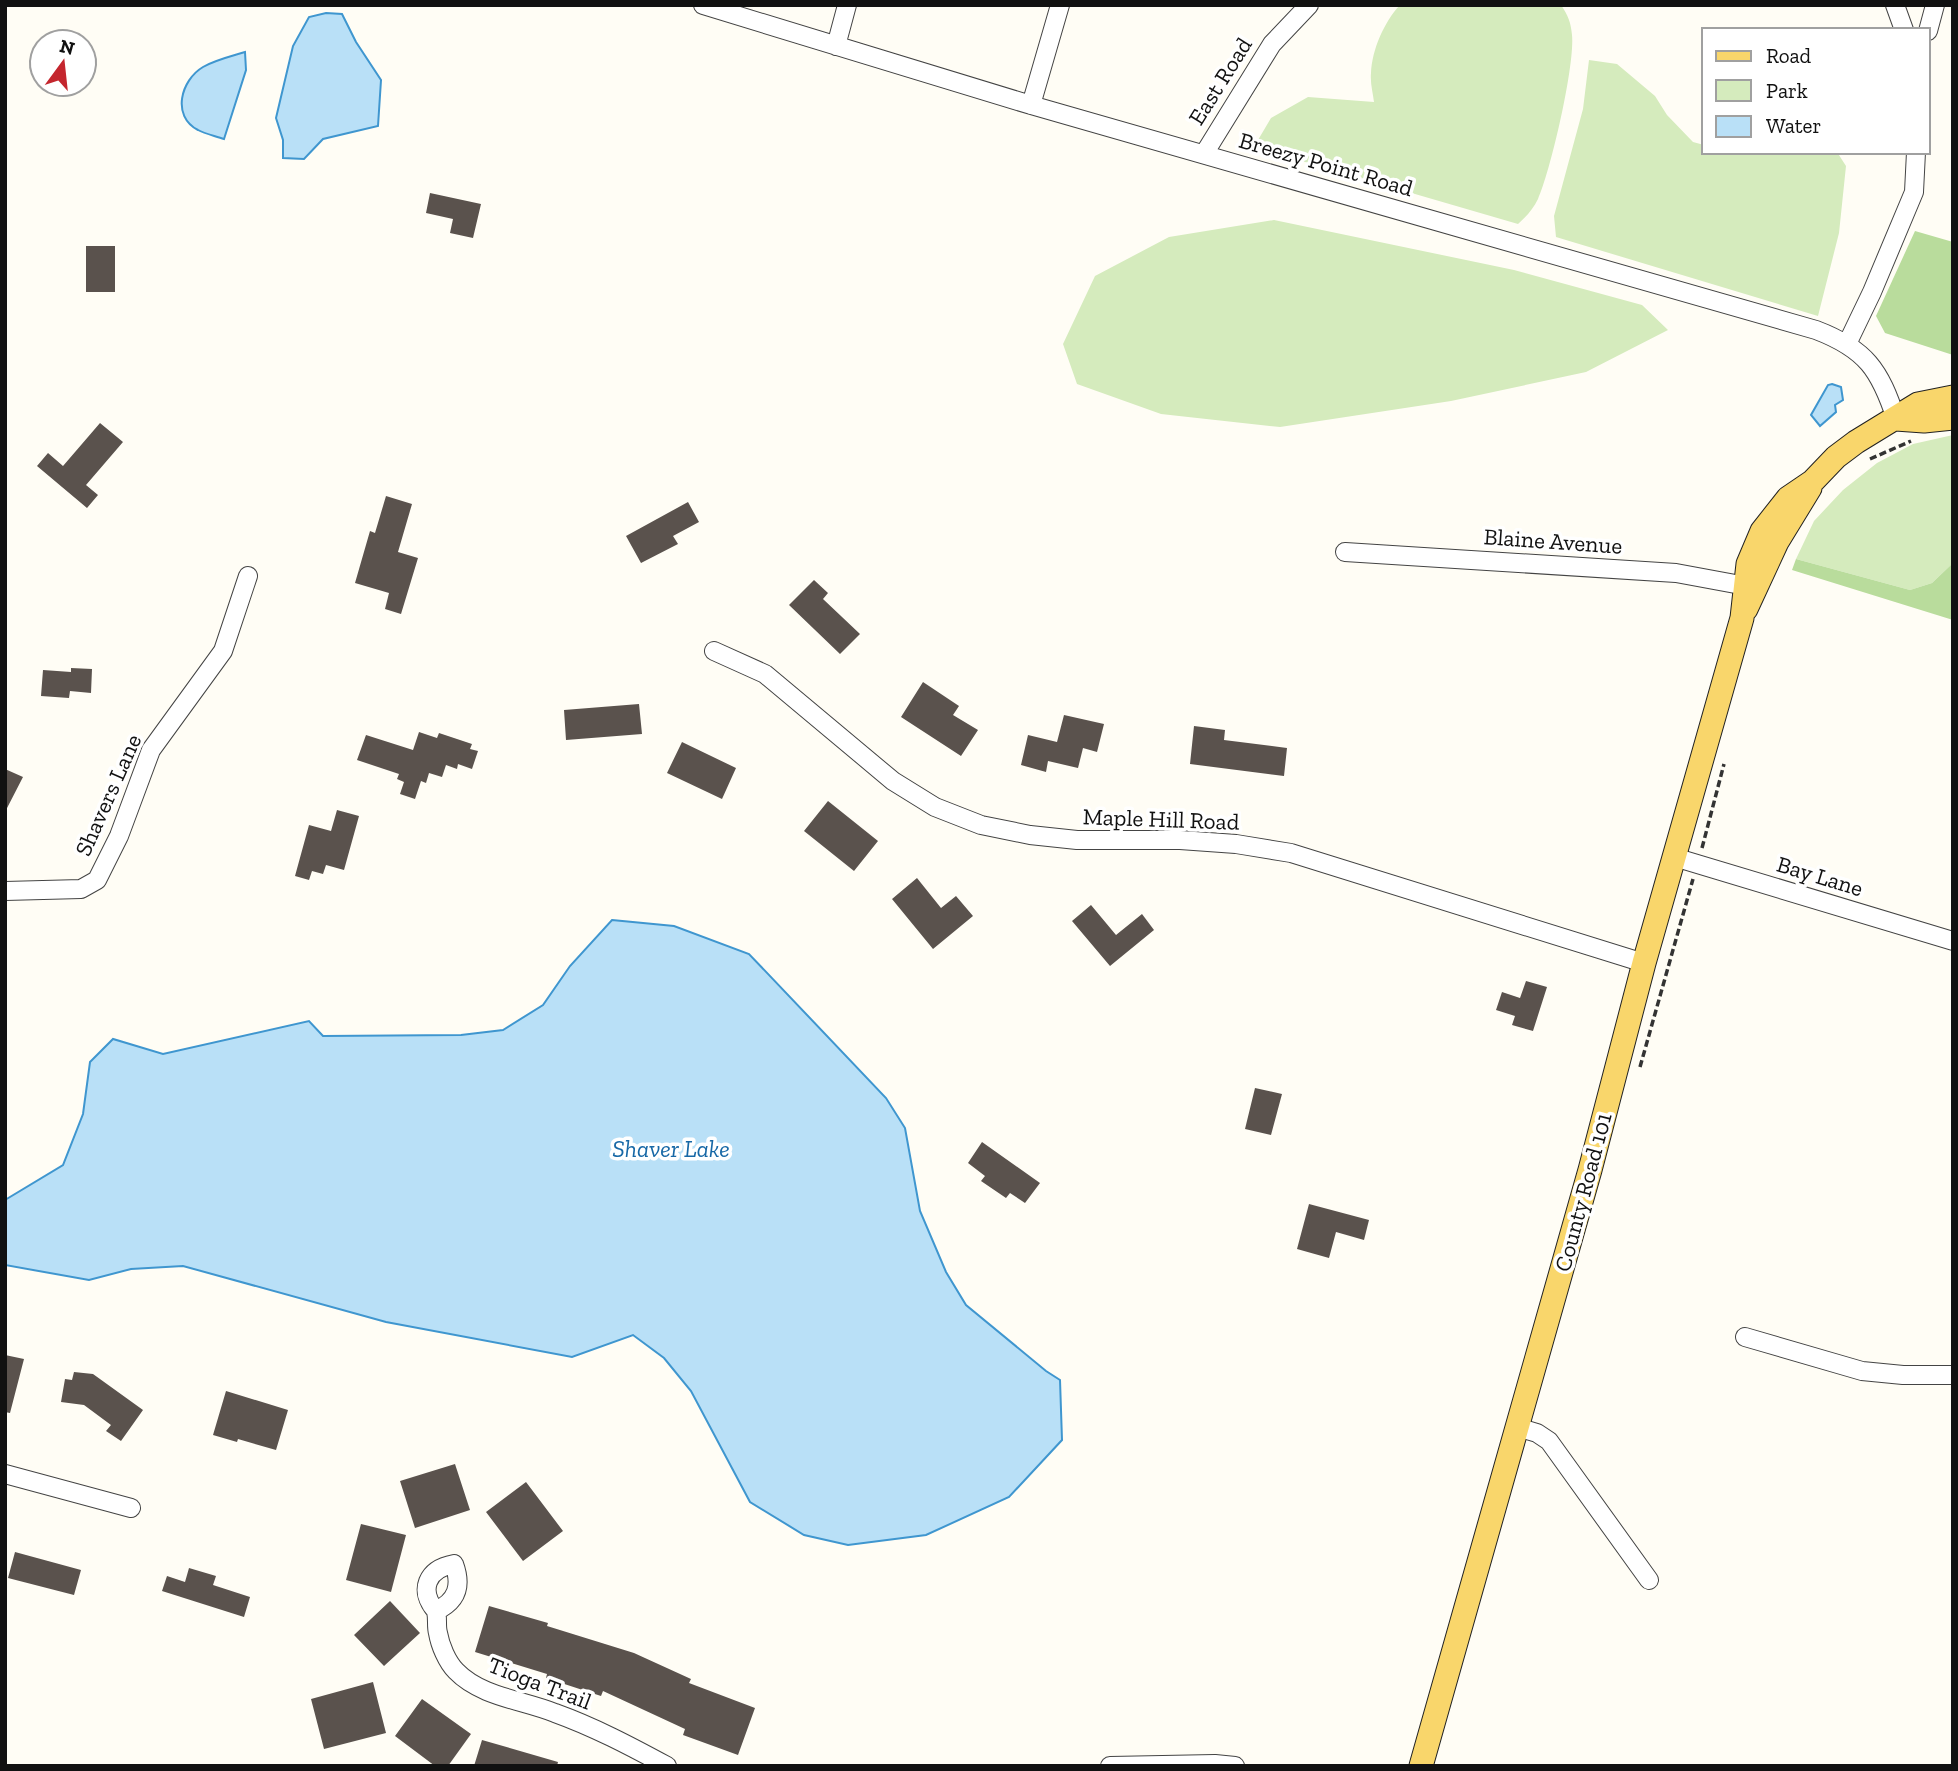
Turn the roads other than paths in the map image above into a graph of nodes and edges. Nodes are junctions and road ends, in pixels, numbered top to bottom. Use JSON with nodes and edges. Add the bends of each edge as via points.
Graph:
{"nodes":[{"id":1,"x":703,"y":5,"type":"edge"},
{"id":2,"x":847,"y":5,"type":"edge"},
{"id":3,"x":1060,"y":5,"type":"edge"},
{"id":4,"x":1309,"y":5,"type":"edge"},
{"id":5,"x":1895,"y":5,"type":"edge"},
{"id":6,"x":1935,"y":5,"type":"edge"},
{"id":7,"x":1903,"y":28,"type":"edge"},
{"id":8,"x":1929,"y":28,"type":"edge"},
{"id":9,"x":836,"y":46,"type":"junction"},
{"id":10,"x":1031,"y":105,"type":"junction"},
{"id":11,"x":1916,"y":154,"type":"edge"},
{"id":12,"x":1204,"y":155,"type":"junction"},
{"id":13,"x":1847,"y":344,"type":"junction"},
{"id":14,"x":1953,"y":397,"type":"edge"},
{"id":15,"x":1953,"y":418,"type":"edge"},
{"id":16,"x":1896,"y":419,"type":"junction"},
{"id":17,"x":1345,"y":552,"type":"dead end"},
{"id":18,"x":248,"y":576,"type":"dead end"},
{"id":19,"x":1751,"y":587,"type":"junction"},
{"id":20,"x":715,"y":652,"type":"dead end"},
{"id":21,"x":1674,"y":857,"type":"junction"},
{"id":22,"x":5,"y":891,"type":"edge"},
{"id":23,"x":1953,"y":941,"type":"edge"},
{"id":24,"x":1644,"y":962,"type":"junction"},
{"id":25,"x":1745,"y":1337,"type":"dead end"},
{"id":26,"x":1953,"y":1375,"type":"edge"},
{"id":27,"x":1517,"y":1427,"type":"junction"},
{"id":28,"x":5,"y":1474,"type":"edge"},
{"id":29,"x":131,"y":1508,"type":"dead end"},
{"id":30,"x":1649,"y":1580,"type":"dead end"},
{"id":31,"x":436,"y":1611,"type":"dead end"},
{"id":32,"x":667,"y":1766,"type":"edge"},
{"id":33,"x":1110,"y":1766,"type":"edge"},
{"id":34,"x":1235,"y":1766,"type":"edge"},
{"id":35,"x":1421,"y":1766,"type":"edge"}],
"edges":[{"from":1,"to":9,"type":"street","name":"Breezy Point Road"},
{"from":2,"to":9,"type":"street"},
{"from":3,"to":10,"type":"street"},
{"from":4,"to":12,"type":"street","name":"East Road","via":[[1272,44]]},
{"from":5,"to":7,"type":"street"},
{"from":6,"to":8,"type":"street"},
{"from":9,"to":10,"type":"street","name":"Breezy Point Road"},
{"from":10,"to":12,"type":"street","name":"Breezy Point Road"},
{"from":11,"to":13,"type":"street","via":[[1914,192]]},
{"from":12,"to":13,"type":"street","name":"Breezy Point Road","via":[[1816,330]]},
{"from":13,"to":16,"type":"street","name":"Breezy Point Road","via":[[1880,379]]},
{"from":14,"to":16,"type":"main road","name":"County Road 101","via":[[1918,404]]},
{"from":15,"to":16,"type":"main road"},
{"from":16,"to":19,"type":"main road","name":"County Road 101","via":[[1856,442],[1813,481]]},
{"from":17,"to":19,"type":"street","name":"Blaine Avenue","via":[[1676,573]]},
{"from":18,"to":22,"type":"street","name":"Shavers Lane","via":[[223,651],[151,750],[97,880],[81,889]]},
{"from":19,"to":21,"type":"main road","name":"County Road 101"},
{"from":20,"to":24,"type":"street","name":"Maple Hill Road","via":[[765,674],[893,781],[935,807],[981,825],[1077,840],[1180,840],[1291,853]]},
{"from":21,"to":23,"type":"street","name":"Bay Lane"},
{"from":21,"to":24,"type":"main road","name":"County Road 101"},
{"from":24,"to":27,"type":"main road","name":"County Road 101"},
{"from":25,"to":26,"type":"street","via":[[1862,1371]]},
{"from":27,"to":30,"type":"street","via":[[1549,1441]]},
{"from":27,"to":35,"type":"main road","name":"County Road 101"},
{"from":28,"to":29,"type":"street"},
{"from":31,"to":32,"type":"street","name":"Tioga Trail","via":[[444,1653],[455,1671],[473,1684],[600,1731]]},
{"from":33,"to":34,"type":"street"}]}
